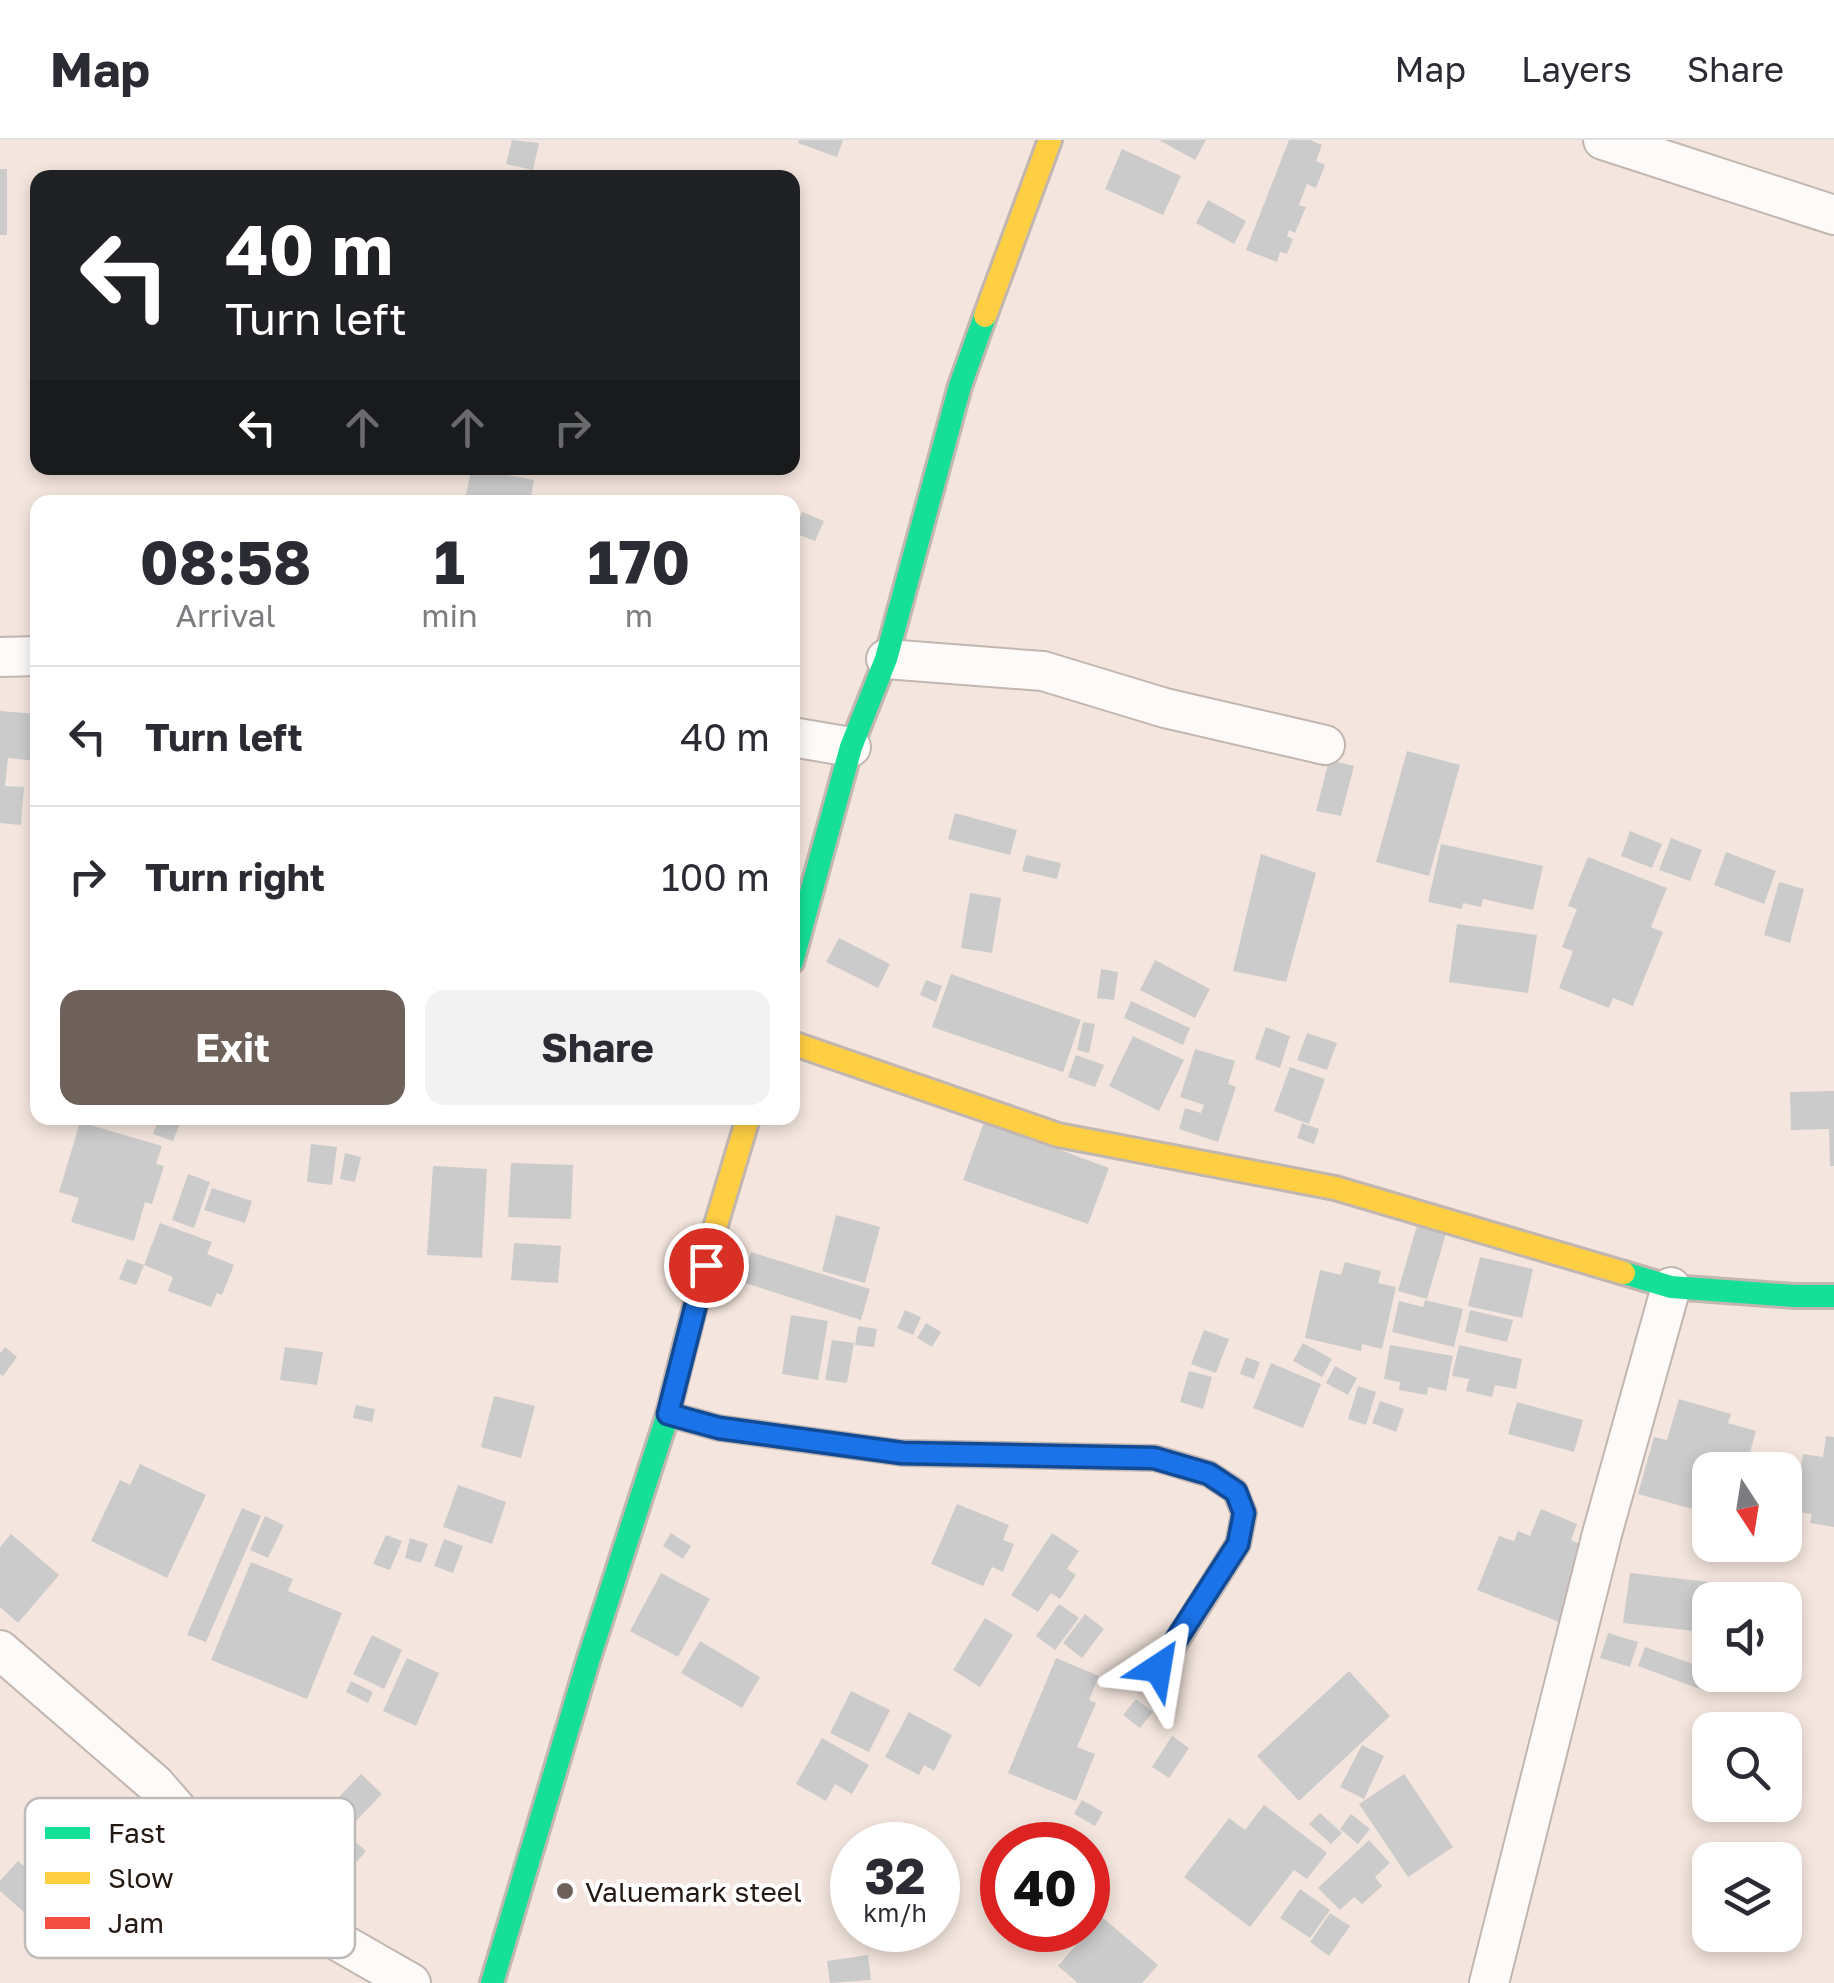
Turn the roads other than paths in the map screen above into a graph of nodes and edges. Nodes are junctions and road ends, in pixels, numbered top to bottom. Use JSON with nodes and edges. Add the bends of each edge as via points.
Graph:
{"nodes":[{"id":1,"x":1050,"y":140,"type":"edge"},
{"id":2,"x":1604,"y":140,"type":"edge"},
{"id":3,"x":1834,"y":215,"type":"edge"},
{"id":4,"x":30,"y":656,"type":"edge"},
{"id":5,"x":0,"y":657,"type":"edge"},
{"id":6,"x":886,"y":659,"type":"junction"},
{"id":7,"x":800,"y":738,"type":"edge"},
{"id":8,"x":1325,"y":746,"type":"dead end"},
{"id":9,"x":851,"y":747,"type":"junction"},
{"id":10,"x":800,"y":933,"type":"edge"},
{"id":11,"x":800,"y":1046,"type":"edge"},
{"id":12,"x":746,"y":1125,"type":"edge"},
{"id":13,"x":1671,"y":1286,"type":"junction"},
{"id":14,"x":1834,"y":1296,"type":"edge"},
{"id":15,"x":668,"y":1414,"type":"junction"},
{"id":16,"x":0,"y":1650,"type":"edge"},
{"id":17,"x":1158,"y":1668,"type":"dead end"},
{"id":18,"x":167,"y":1798,"type":"edge"},
{"id":19,"x":355,"y":1951,"type":"edge"},
{"id":20,"x":412,"y":1983,"type":"edge"},
{"id":21,"x":492,"y":1983,"type":"edge"},
{"id":22,"x":1488,"y":1983,"type":"edge"}],
"edges":[{"from":1,"to":6,"type":"street","via":[[960,386]]},
{"from":2,"to":3,"type":"street"},
{"from":4,"to":5,"type":"street"},
{"from":6,"to":8,"type":"street","via":[[1042,671]]},
{"from":6,"to":9,"type":"street"},
{"from":7,"to":9,"type":"street"},
{"from":9,"to":10,"type":"street"},
{"from":11,"to":13,"type":"street","via":[[1058,1135],[1335,1188]]},
{"from":12,"to":15,"type":"street"},
{"from":13,"to":14,"type":"street"},
{"from":13,"to":22,"type":"street"},
{"from":15,"to":17,"type":"street","via":[[719,1428],[902,1453],[1154,1458],[1209,1474],[1236,1492],[1244,1513],[1238,1544]]},
{"from":15,"to":21,"type":"street"},
{"from":16,"to":18,"type":"street"},
{"from":19,"to":20,"type":"street"}]}
